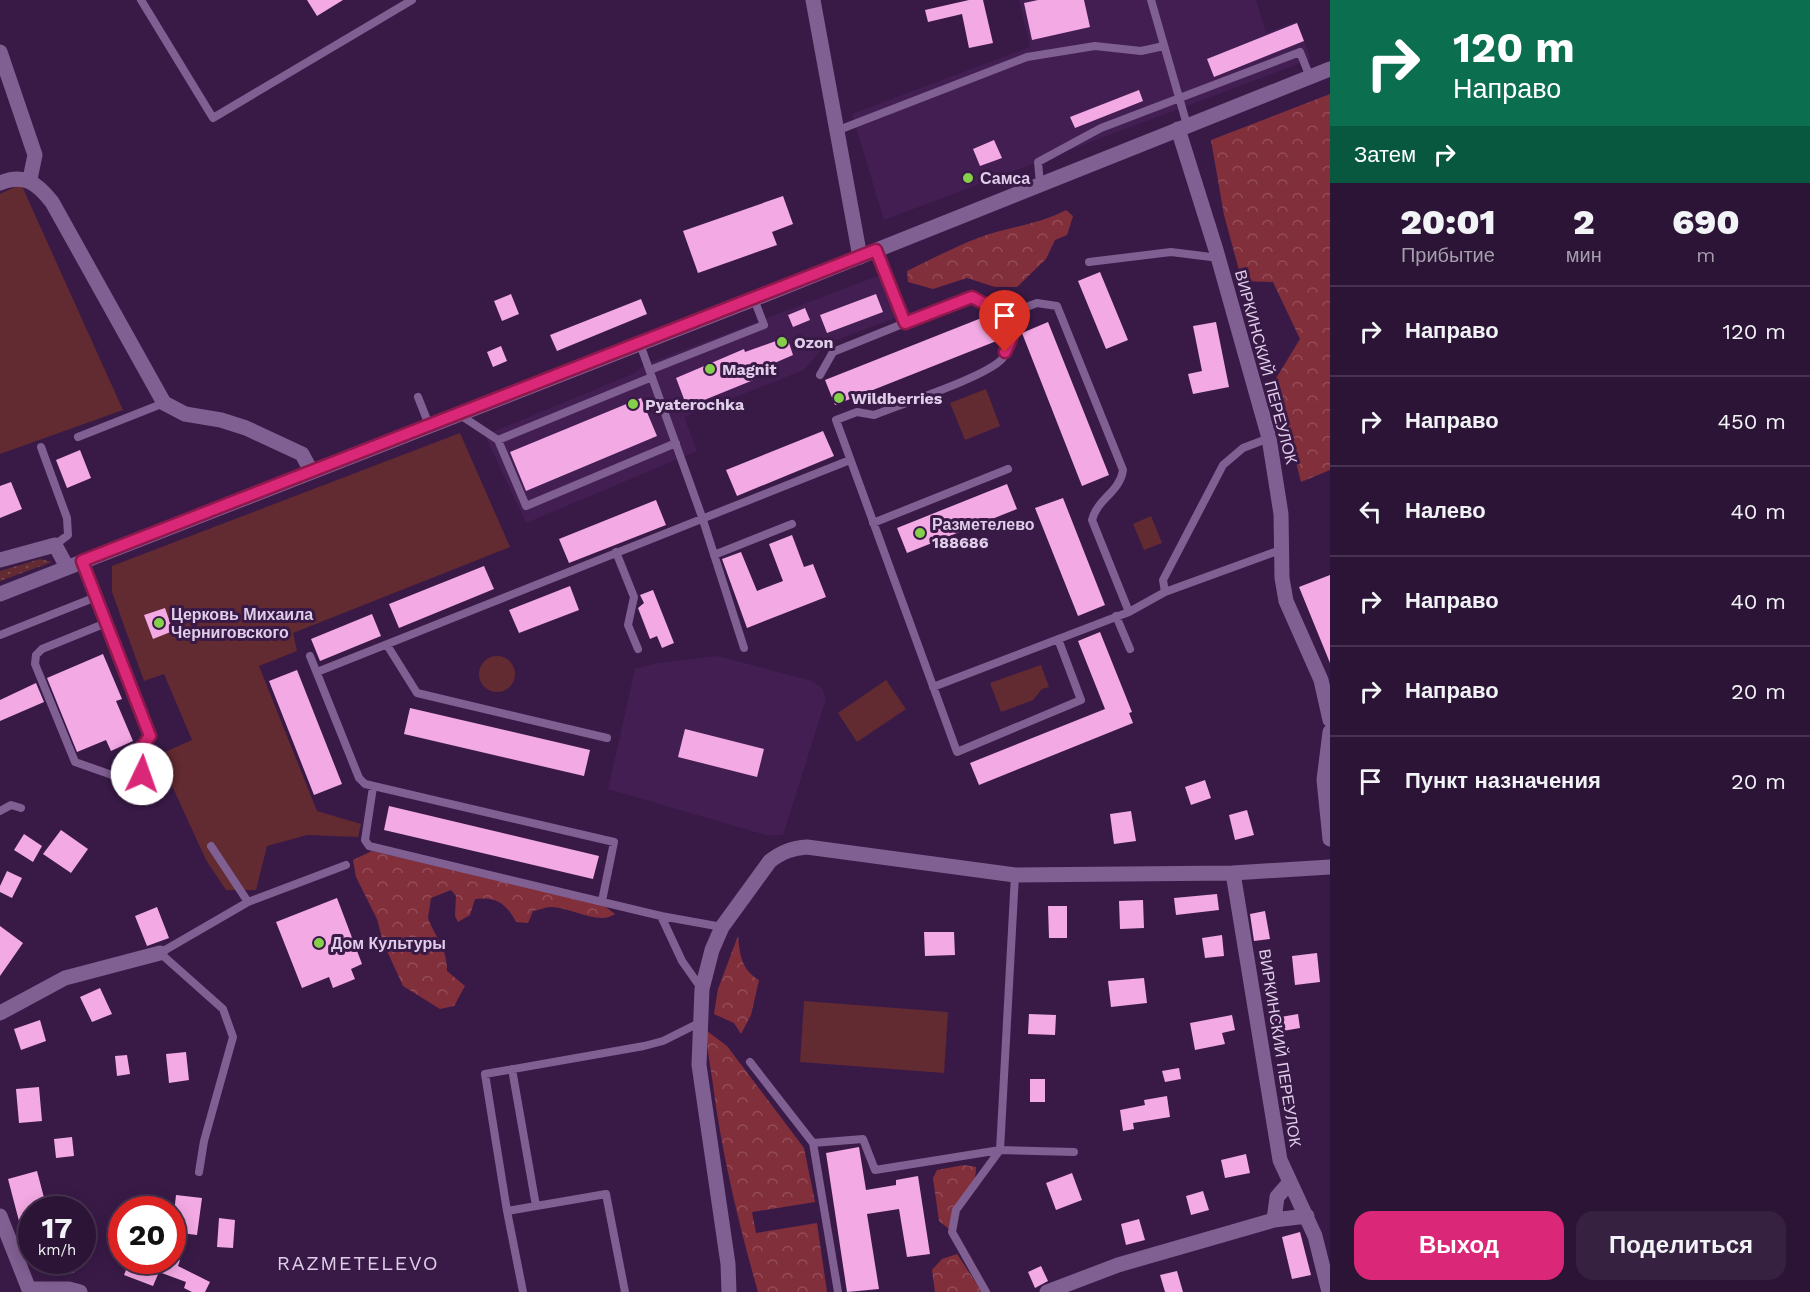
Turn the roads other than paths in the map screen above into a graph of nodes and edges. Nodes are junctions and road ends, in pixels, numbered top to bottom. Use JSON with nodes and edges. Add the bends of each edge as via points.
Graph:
{"nodes":[{"id":1,"x":141,"y":0,"type":"edge"},
{"id":2,"x":412,"y":0,"type":"edge"},
{"id":3,"x":813,"y":0,"type":"edge"},
{"id":4,"x":1151,"y":0,"type":"edge"},
{"id":5,"x":1164,"y":46,"type":"junction"},
{"id":6,"x":0,"y":52,"type":"edge"},
{"id":7,"x":1330,"y":69,"type":"edge"},
{"id":8,"x":1310,"y":77,"type":"junction"},
{"id":9,"x":1178,"y":98,"type":"junction"},
{"id":10,"x":1182,"y":127,"type":"junction"},
{"id":11,"x":836,"y":131,"type":"junction"},
{"id":12,"x":30,"y":179,"type":"junction"},
{"id":13,"x":0,"y":183,"type":"edge"},
{"id":14,"x":1040,"y":184,"type":"junction"},
{"id":15,"x":876,"y":250,"type":"junction"},
{"id":16,"x":860,"y":257,"type":"junction"},
{"id":17,"x":1219,"y":258,"type":"junction"},
{"id":18,"x":1089,"y":262,"type":"dead end"},
{"id":19,"x":754,"y":299,"type":"junction"},
{"id":20,"x":1005,"y":315,"type":"junction"},
{"id":21,"x":905,"y":323,"type":"junction"},
{"id":22,"x":639,"y":342,"type":"junction"},
{"id":23,"x":651,"y":373,"type":"junction"},
{"id":24,"x":820,"y":375,"type":"dead end"},
{"id":25,"x":418,"y":397,"type":"dead end"},
{"id":26,"x":164,"y":403,"type":"junction"},
{"id":27,"x":458,"y":414,"type":"junction"},
{"id":28,"x":429,"y":425,"type":"junction"},
{"id":29,"x":78,"y":437,"type":"dead end"},
{"id":30,"x":1269,"y":438,"type":"junction"},
{"id":31,"x":498,"y":440,"type":"junction"},
{"id":32,"x":675,"y":443,"type":"junction"},
{"id":33,"x":41,"y":447,"type":"dead end"},
{"id":34,"x":850,"y":460,"type":"junction"},
{"id":35,"x":1008,"y":469,"type":"dead end"},
{"id":36,"x":311,"y":471,"type":"junction"},
{"id":37,"x":702,"y":517,"type":"junction"},
{"id":38,"x":873,"y":523,"type":"junction"},
{"id":39,"x":792,"y":524,"type":"dead end"},
{"id":40,"x":55,"y":545,"type":"junction"},
{"id":41,"x":1283,"y":549,"type":"junction"},
{"id":42,"x":616,"y":552,"type":"junction"},
{"id":43,"x":714,"y":555,"type":"junction"},
{"id":44,"x":0,"y":560,"type":"edge"},
{"id":45,"x":75,"y":564,"type":"junction"},
{"id":46,"x":1165,"y":592,"type":"junction"},
{"id":47,"x":0,"y":594,"type":"edge"},
{"id":48,"x":96,"y":597,"type":"junction"},
{"id":49,"x":1129,"y":612,"type":"junction"},
{"id":50,"x":1116,"y":616,"type":"junction"},
{"id":51,"x":106,"y":623,"type":"junction"},
{"id":52,"x":0,"y":635,"type":"edge"},
{"id":53,"x":1058,"y":639,"type":"junction"},
{"id":54,"x":387,"y":645,"type":"junction"},
{"id":55,"x":744,"y":648,"type":"dead end"},
{"id":56,"x":638,"y":649,"type":"dead end"},
{"id":57,"x":1130,"y":649,"type":"dead end"},
{"id":58,"x":310,"y":656,"type":"dead end"},
{"id":59,"x":316,"y":672,"type":"junction"},
{"id":60,"x":933,"y":687,"type":"junction"},
{"id":61,"x":1330,"y":720,"type":"edge"},
{"id":62,"x":1330,"y":732,"type":"edge"},
{"id":63,"x":607,"y":738,"type":"dead end"},
{"id":64,"x":142,"y":774,"type":"dead end"},
{"id":65,"x":112,"y":775,"type":"dead end"},
{"id":66,"x":373,"y":787,"type":"junction"},
{"id":67,"x":21,"y":808,"type":"dead end"},
{"id":68,"x":0,"y":811,"type":"edge"},
{"id":69,"x":1330,"y":839,"type":"edge"},
{"id":70,"x":211,"y":846,"type":"dead end"},
{"id":71,"x":346,"y":865,"type":"dead end"},
{"id":72,"x":1330,"y":867,"type":"edge"},
{"id":73,"x":1233,"y":873,"type":"junction"},
{"id":74,"x":1015,"y":875,"type":"junction"},
{"id":75,"x":602,"y":901,"type":"junction"},
{"id":76,"x":248,"y":902,"type":"junction"},
{"id":77,"x":661,"y":916,"type":"junction"},
{"id":78,"x":722,"y":927,"type":"junction"},
{"id":79,"x":160,"y":953,"type":"junction"},
{"id":80,"x":702,"y":989,"type":"junction"},
{"id":81,"x":0,"y":1013,"type":"edge"},
{"id":82,"x":699,"y":1023,"type":"junction"},
{"id":83,"x":750,"y":1062,"type":"dead end"},
{"id":84,"x":512,"y":1069,"type":"junction"},
{"id":85,"x":813,"y":1143,"type":"junction"},
{"id":86,"x":1000,"y":1150,"type":"junction"},
{"id":87,"x":1074,"y":1152,"type":"dead end"},
{"id":88,"x":199,"y":1172,"type":"dead end"},
{"id":89,"x":1290,"y":1182,"type":"junction"},
{"id":90,"x":537,"y":1206,"type":"junction"},
{"id":91,"x":507,"y":1211,"type":"junction"},
{"id":92,"x":0,"y":1216,"type":"edge"},
{"id":93,"x":1307,"y":1216,"type":"junction"},
{"id":94,"x":1274,"y":1220,"type":"junction"},
{"id":95,"x":29,"y":1291,"type":"edge"},
{"id":96,"x":80,"y":1292,"type":"edge"},
{"id":97,"x":523,"y":1292,"type":"edge"},
{"id":98,"x":625,"y":1292,"type":"edge"},
{"id":99,"x":729,"y":1292,"type":"edge"},
{"id":100,"x":838,"y":1292,"type":"edge"},
{"id":101,"x":986,"y":1292,"type":"edge"},
{"id":102,"x":1047,"y":1292,"type":"edge"},
{"id":103,"x":1329,"y":1292,"type":"edge"}],
"edges":[{"from":1,"to":2,"type":"lane","via":[[213,118]]},
{"from":3,"to":11,"type":"street"},
{"from":4,"to":5,"type":"lane"},
{"from":5,"to":9,"type":"lane"},
{"from":5,"to":11,"type":"lane","via":[[1142,51],[1095,46],[1027,57]]},
{"from":6,"to":12,"type":"street","via":[[35,155]]},
{"from":7,"to":8,"type":"street"},
{"from":8,"to":9,"type":"lane","via":[[1300,52]]},
{"from":8,"to":10,"type":"street"},
{"from":9,"to":10,"type":"lane"},
{"from":9,"to":14,"type":"lane","via":[[1101,128],[1038,162]]},
{"from":10,"to":14,"type":"street"},
{"from":10,"to":17,"type":"street","name":"ВИРКИНСКИЙ ПЕРЕУЛОК"},
{"from":11,"to":16,"type":"street"},
{"from":12,"to":13,"type":"street","via":[[10,178]]},
{"from":12,"to":26,"type":"street","via":[[52,202]]},
{"from":14,"to":15,"type":"street"},
{"from":15,"to":16,"type":"street"},
{"from":15,"to":21,"type":"lane"},
{"from":16,"to":19,"type":"street"},
{"from":17,"to":18,"type":"lane","via":[[1171,252]]},
{"from":17,"to":30,"type":"street","name":"ВИРКИНСКИЙ ПЕРЕУЛОК"},
{"from":19,"to":22,"type":"street"},
{"from":19,"to":23,"type":"lane","via":[[764,325]]},
{"from":20,"to":21,"type":"lane","via":[[972,297]]},
{"from":20,"to":34,"type":"lane","via":[[1011,339],[1002,358],[984,372],[874,415],[857,412],[836,420]]},
{"from":20,"to":49,"type":"lane","via":[[1037,303],[1057,306],[1123,470],[1121,483],[1095,508],[1092,520]]},
{"from":21,"to":24,"type":"lane","via":[[833,352]]},
{"from":22,"to":23,"type":"lane"},
{"from":22,"to":27,"type":"street"},
{"from":23,"to":31,"type":"lane"},
{"from":23,"to":32,"type":"lane"},
{"from":25,"to":28,"type":"lane"},
{"from":26,"to":29,"type":"lane"},
{"from":26,"to":36,"type":"street","via":[[185,414],[246,428],[302,454]]},
{"from":27,"to":28,"type":"street"},
{"from":27,"to":31,"type":"lane"},
{"from":28,"to":36,"type":"street"},
{"from":30,"to":41,"type":"street","name":"ВИРКИНСКИЙ ПЕРЕУЛОК"},
{"from":30,"to":46,"type":"lane","via":[[1243,448],[1223,465],[1163,580]]},
{"from":31,"to":32,"type":"lane","via":[[526,506]]},
{"from":32,"to":37,"type":"lane"},
{"from":33,"to":40,"type":"lane","via":[[67,518],[68,535]]},
{"from":34,"to":37,"type":"lane"},
{"from":34,"to":38,"type":"lane"},
{"from":35,"to":38,"type":"lane"},
{"from":36,"to":45,"type":"street"},
{"from":37,"to":42,"type":"lane"},
{"from":37,"to":43,"type":"lane"},
{"from":38,"to":60,"type":"lane"},
{"from":39,"to":43,"type":"lane"},
{"from":40,"to":44,"type":"street"},
{"from":40,"to":45,"type":"street"},
{"from":41,"to":46,"type":"lane"},
{"from":41,"to":61,"type":"street","name":"ВИРКИНСКИЙ ПЕРЕУЛОК","via":[[1286,601],[1321,680]]},
{"from":42,"to":54,"type":"lane"},
{"from":42,"to":56,"type":"lane","via":[[634,597],[628,625]]},
{"from":43,"to":55,"type":"lane"},
{"from":45,"to":47,"type":"street"},
{"from":45,"to":48,"type":"lane"},
{"from":46,"to":49,"type":"lane"},
{"from":48,"to":51,"type":"lane"},
{"from":48,"to":52,"type":"lane"},
{"from":49,"to":50,"type":"lane"},
{"from":50,"to":53,"type":"lane"},
{"from":50,"to":57,"type":"lane"},
{"from":51,"to":64,"type":"lane","via":[[150,736],[135,756]]},
{"from":51,"to":65,"type":"lane","via":[[42,649],[35,664],[75,762]]},
{"from":53,"to":60,"type":"lane"},
{"from":53,"to":60,"type":"lane","via":[[1081,700],[957,752]]},
{"from":54,"to":59,"type":"lane"},
{"from":54,"to":63,"type":"lane","via":[[417,693]]},
{"from":58,"to":59,"type":"lane"},
{"from":59,"to":66,"type":"lane","via":[[359,778]]},
{"from":62,"to":69,"type":"street","via":[[1324,780]]},
{"from":66,"to":75,"type":"lane","via":[[365,840],[369,846]]},
{"from":66,"to":75,"type":"lane","via":[[614,842]]},
{"from":67,"to":68,"type":"lane","via":[[11,805]]},
{"from":70,"to":76,"type":"lane"},
{"from":71,"to":76,"type":"lane"},
{"from":72,"to":73,"type":"street"},
{"from":73,"to":74,"type":"street"},
{"from":73,"to":89,"type":"street","name":"ВИРКИНСКИЙ ПЕРЕУЛОК","via":[[1280,1160]]},
{"from":74,"to":78,"type":"street","via":[[793,848],[770,861]]},
{"from":74,"to":86,"type":"lane"},
{"from":75,"to":77,"type":"lane"},
{"from":76,"to":79,"type":"lane"},
{"from":77,"to":78,"type":"lane"},
{"from":77,"to":80,"type":"lane","via":[[682,961]]},
{"from":78,"to":80,"type":"street"},
{"from":79,"to":81,"type":"street","via":[[65,978]]},
{"from":79,"to":88,"type":"lane","via":[[223,1009],[233,1037]]},
{"from":80,"to":82,"type":"street"},
{"from":82,"to":84,"type":"lane","via":[[645,1046]]},
{"from":82,"to":99,"type":"street","via":[[699,1065]]},
{"from":83,"to":85,"type":"lane"},
{"from":84,"to":90,"type":"lane"},
{"from":84,"to":91,"type":"lane","via":[[485,1074]]},
{"from":85,"to":86,"type":"lane","via":[[863,1139],[875,1170]]},
{"from":85,"to":100,"type":"lane"},
{"from":86,"to":87,"type":"lane"},
{"from":86,"to":101,"type":"lane","via":[[956,1210],[952,1232]]},
{"from":89,"to":93,"type":"street","name":"ВИРКИНСКИЙ ПЕРЕУЛОК"},
{"from":89,"to":94,"type":"street","via":[[1277,1197]]},
{"from":90,"to":91,"type":"lane"},
{"from":90,"to":98,"type":"lane","via":[[606,1194]]},
{"from":91,"to":97,"type":"lane"},
{"from":92,"to":95,"type":"street"},
{"from":93,"to":94,"type":"street"},
{"from":93,"to":103,"type":"street","name":"ВИРКИНСКИЙ ПЕРЕУЛОК"},
{"from":94,"to":102,"type":"street","via":[[1118,1265]]},
{"from":95,"to":96,"type":"street"}]}
